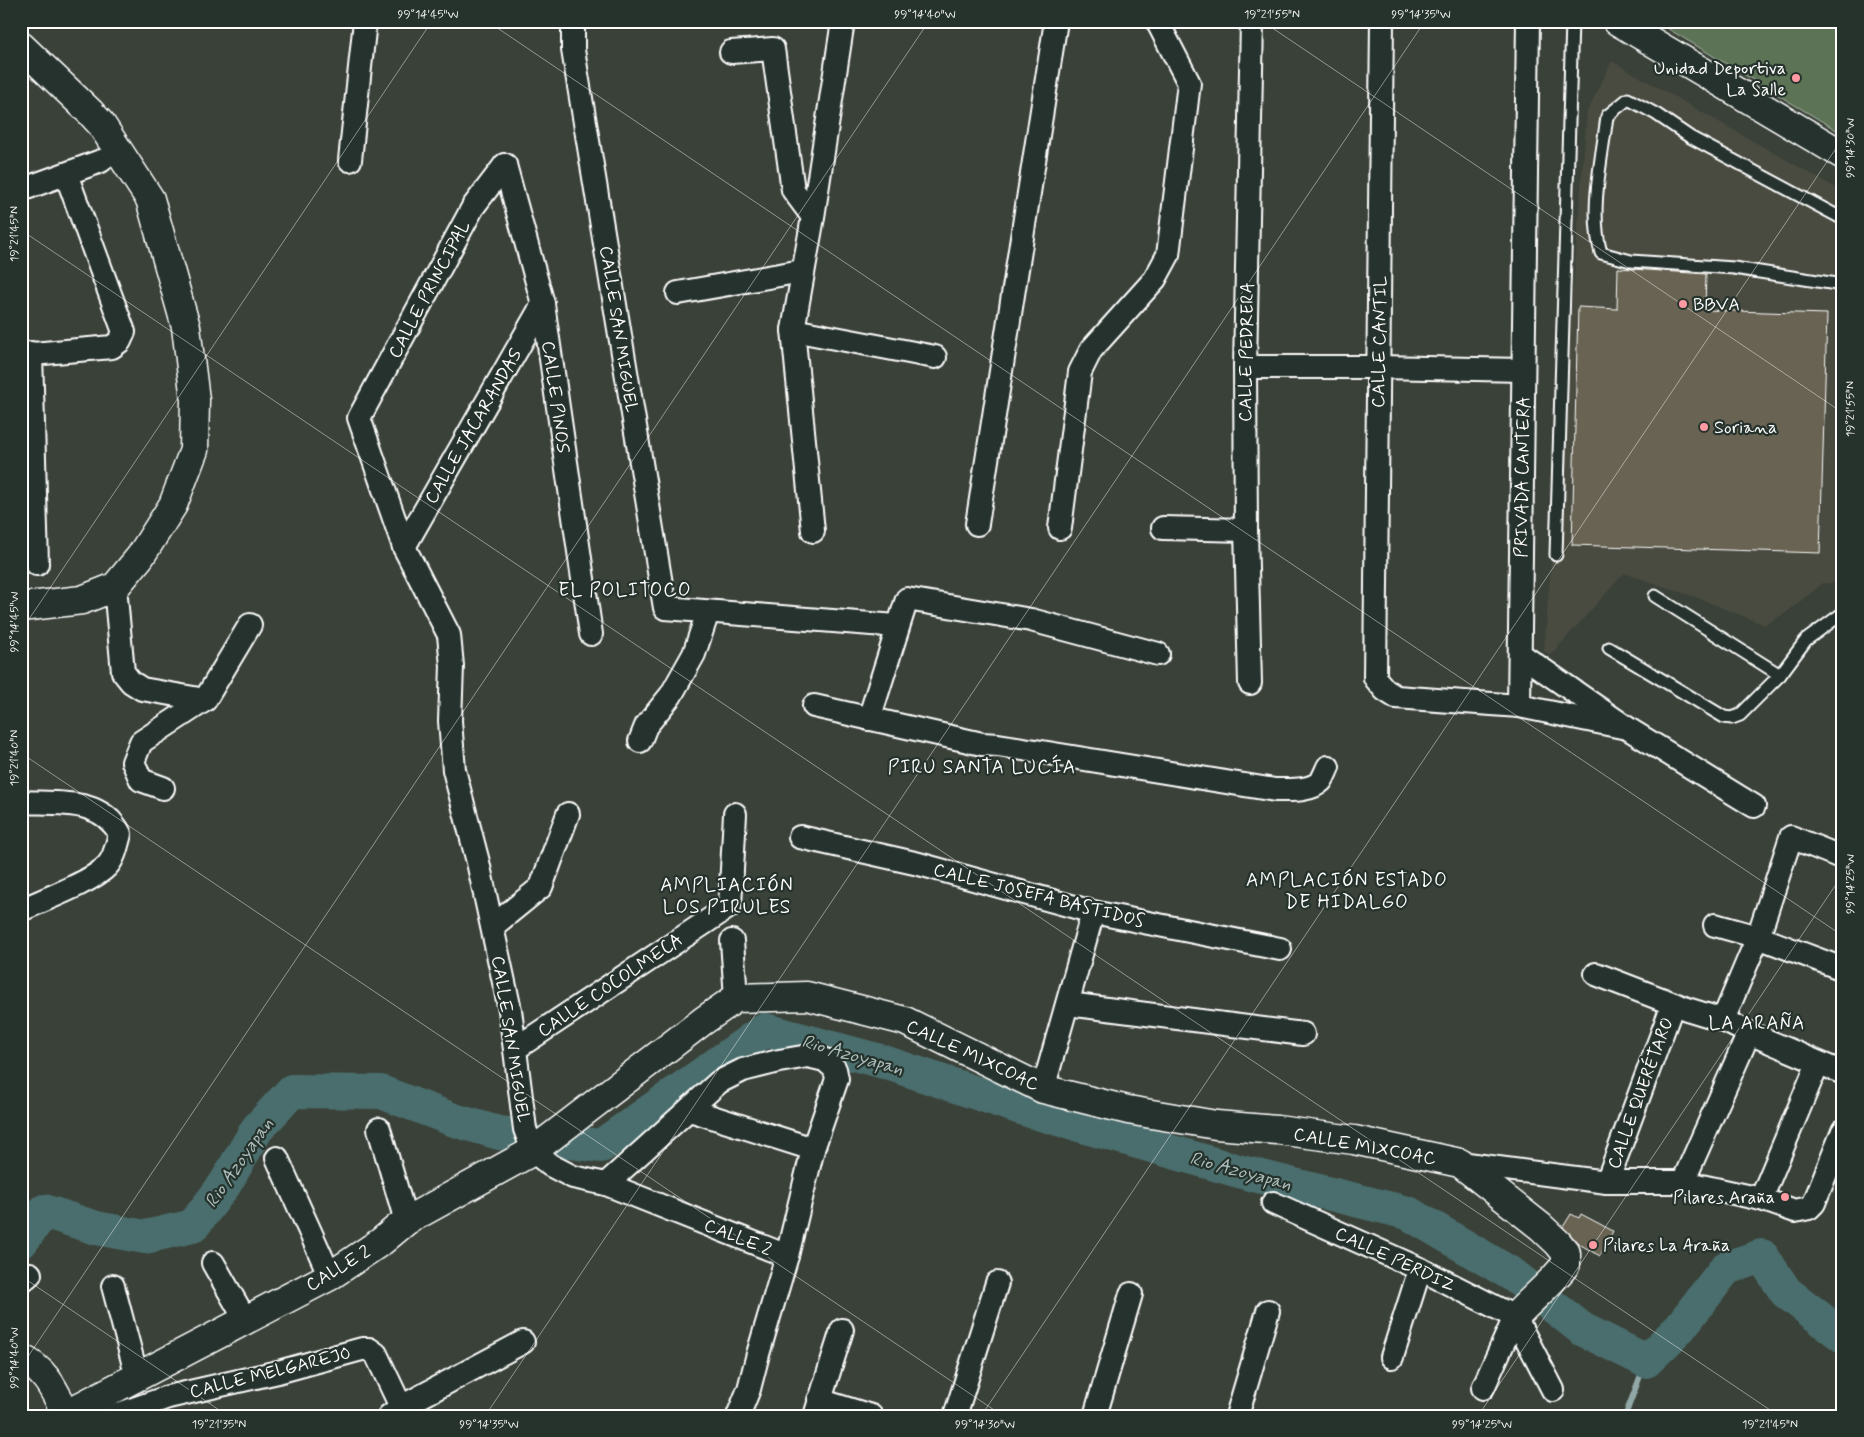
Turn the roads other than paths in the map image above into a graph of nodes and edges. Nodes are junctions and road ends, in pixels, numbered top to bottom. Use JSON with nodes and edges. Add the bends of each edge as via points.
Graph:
{"nodes":[{"id":1,"x":365,"y":21,"type":"edge"},
{"id":2,"x":559,"y":21,"type":"edge"},
{"id":3,"x":573,"y":21,"type":"edge"},
{"id":4,"x":843,"y":21,"type":"edge"},
{"id":5,"x":1056,"y":21,"type":"edge"},
{"id":6,"x":1157,"y":21,"type":"edge"},
{"id":7,"x":1252,"y":21,"type":"edge"},
{"id":8,"x":1382,"y":21,"type":"edge"},
{"id":9,"x":1528,"y":21,"type":"edge"},
{"id":10,"x":1572,"y":21,"type":"edge"},
{"id":11,"x":1617,"y":21,"type":"edge"},
{"id":12,"x":21,"y":46,"type":"edge"},
{"id":13,"x":572,"y":50,"type":"junction"},
{"id":14,"x":731,"y":52,"type":"dead end"},
{"id":15,"x":1843,"y":155,"type":"edge"},
{"id":16,"x":350,"y":160,"type":"dead end"},
{"id":17,"x":101,"y":161,"type":"dead end"},
{"id":18,"x":505,"y":165,"type":"joint"},
{"id":19,"x":66,"y":174,"type":"junction"},
{"id":20,"x":21,"y":190,"type":"edge"},
{"id":21,"x":813,"y":217,"type":"junction"},
{"id":22,"x":1843,"y":218,"type":"edge"},
{"id":23,"x":802,"y":270,"type":"junction"},
{"id":24,"x":1843,"y":285,"type":"edge"},
{"id":25,"x":678,"y":293,"type":"dead end"},
{"id":26,"x":543,"y":304,"type":"junction"},
{"id":27,"x":793,"y":330,"type":"junction"},
{"id":28,"x":26,"y":354,"type":"edge"},
{"id":29,"x":935,"y":357,"type":"dead end"},
{"id":30,"x":1244,"y":367,"type":"junction"},
{"id":31,"x":1379,"y":367,"type":"junction"},
{"id":32,"x":1523,"y":370,"type":"junction"},
{"id":33,"x":360,"y":418,"type":"joint"},
{"id":34,"x":977,"y":524,"type":"dead end"},
{"id":35,"x":1060,"y":528,"type":"dead end"},
{"id":36,"x":1163,"y":528,"type":"dead end"},
{"id":37,"x":1246,"y":530,"type":"junction"},
{"id":38,"x":813,"y":531,"type":"dead end"},
{"id":39,"x":404,"y":547,"type":"junction"},
{"id":40,"x":1556,"y":555,"type":"dead end"},
{"id":41,"x":36,"y":564,"type":"dead end"},
{"id":42,"x":115,"y":587,"type":"junction"},
{"id":43,"x":1655,"y":596,"type":"dead end"},
{"id":44,"x":21,"y":607,"type":"edge"},
{"id":45,"x":708,"y":612,"type":"junction"},
{"id":46,"x":1843,"y":613,"type":"edge"},
{"id":47,"x":250,"y":625,"type":"dead end"},
{"id":48,"x":897,"y":626,"type":"junction"},
{"id":49,"x":591,"y":634,"type":"dead end"},
{"id":50,"x":1609,"y":648,"type":"dead end"},
{"id":51,"x":1158,"y":654,"type":"dead end"},
{"id":52,"x":1520,"y":654,"type":"junction"},
{"id":53,"x":1780,"y":674,"type":"junction"},
{"id":54,"x":1250,"y":683,"type":"dead end"},
{"id":55,"x":204,"y":700,"type":"junction"},
{"id":56,"x":814,"y":706,"type":"dead end"},
{"id":57,"x":1519,"y":706,"type":"junction"},
{"id":58,"x":869,"y":719,"type":"junction"},
{"id":59,"x":1627,"y":728,"type":"junction"},
{"id":60,"x":640,"y":741,"type":"dead end"},
{"id":61,"x":1328,"y":767,"type":"dead end"},
{"id":62,"x":163,"y":788,"type":"dead end"},
{"id":63,"x":21,"y":802,"type":"edge"},
{"id":64,"x":1754,"y":806,"type":"dead end"},
{"id":65,"x":568,"y":814,"type":"dead end"},
{"id":66,"x":734,"y":814,"type":"dead end"},
{"id":67,"x":800,"y":837,"type":"dead end"},
{"id":68,"x":1843,"y":858,"type":"edge"},
{"id":69,"x":21,"y":910,"type":"edge"},
{"id":70,"x":1093,"y":912,"type":"junction"},
{"id":71,"x":1716,"y":925,"type":"dead end"},
{"id":72,"x":493,"y":926,"type":"junction"},
{"id":73,"x":1758,"y":937,"type":"junction"},
{"id":74,"x":732,"y":941,"type":"dead end"},
{"id":75,"x":1280,"y":949,"type":"dead end"},
{"id":76,"x":1843,"y":969,"type":"edge"},
{"id":77,"x":1596,"y":974,"type":"dead end"},
{"id":78,"x":736,"y":998,"type":"junction"},
{"id":79,"x":1068,"y":1004,"type":"junction"},
{"id":80,"x":1673,"y":1004,"type":"junction"},
{"id":81,"x":1723,"y":1020,"type":"junction"},
{"id":82,"x":1749,"y":1033,"type":"junction"},
{"id":83,"x":1303,"y":1034,"type":"dead end"},
{"id":84,"x":515,"y":1049,"type":"junction"},
{"id":85,"x":1818,"y":1063,"type":"junction"},
{"id":86,"x":1843,"y":1073,"type":"edge"},
{"id":87,"x":1043,"y":1089,"type":"junction"},
{"id":88,"x":690,"y":1110,"type":"junction"},
{"id":89,"x":379,"y":1129,"type":"dead end"},
{"id":90,"x":1843,"y":1131,"type":"edge"},
{"id":91,"x":813,"y":1149,"type":"junction"},
{"id":92,"x":533,"y":1151,"type":"junction"},
{"id":93,"x":277,"y":1158,"type":"dead end"},
{"id":94,"x":1460,"y":1163,"type":"junction"},
{"id":95,"x":1607,"y":1182,"type":"junction"},
{"id":96,"x":1683,"y":1182,"type":"junction"},
{"id":97,"x":606,"y":1184,"type":"junction"},
{"id":98,"x":1761,"y":1199,"type":"junction"},
{"id":99,"x":1273,"y":1203,"type":"dead end"},
{"id":100,"x":406,"y":1221,"type":"junction"},
{"id":101,"x":787,"y":1256,"type":"junction"},
{"id":102,"x":213,"y":1263,"type":"dead end"},
{"id":103,"x":1420,"y":1269,"type":"junction"},
{"id":104,"x":330,"y":1276,"type":"junction"},
{"id":105,"x":997,"y":1283,"type":"dead end"},
{"id":106,"x":113,"y":1286,"type":"dead end"},
{"id":107,"x":1131,"y":1294,"type":"dead end"},
{"id":108,"x":1268,"y":1311,"type":"dead end"},
{"id":109,"x":1515,"y":1317,"type":"junction"},
{"id":110,"x":245,"y":1319,"type":"junction"},
{"id":111,"x":842,"y":1330,"type":"dead end"},
{"id":112,"x":523,"y":1342,"type":"dead end"},
{"id":113,"x":1392,"y":1357,"type":"dead end"},
{"id":114,"x":21,"y":1358,"type":"edge"},
{"id":115,"x":137,"y":1377,"type":"junction"},
{"id":116,"x":1483,"y":1388,"type":"dead end"},
{"id":117,"x":1554,"y":1390,"type":"dead end"},
{"id":118,"x":817,"y":1408,"type":"edge"},
{"id":119,"x":395,"y":1411,"type":"edge"},
{"id":120,"x":66,"y":1415,"type":"edge"},
{"id":121,"x":114,"y":1416,"type":"edge"},
{"id":122,"x":738,"y":1416,"type":"edge"},
{"id":123,"x":871,"y":1416,"type":"edge"},
{"id":124,"x":955,"y":1416,"type":"edge"},
{"id":125,"x":1095,"y":1416,"type":"edge"},
{"id":126,"x":1237,"y":1416,"type":"edge"}],
"edges":[{"from":1,"to":16,"type":"street"},
{"from":2,"to":13,"type":"street","name":"CALLE SAN MIGUEL"},
{"from":3,"to":13,"type":"street","name":"CALLE SAN MIGUEL"},
{"from":4,"to":21,"type":"street"},
{"from":5,"to":34,"type":"street"},
{"from":6,"to":35,"type":"street","via":[[1189,83],[1168,255],[1155,279],[1091,350],[1080,372]]},
{"from":7,"to":30,"type":"street","name":"CALLE PEDRERA"},
{"from":8,"to":31,"type":"street","name":"CALLE CANTIL"},
{"from":9,"to":32,"type":"street","name":"PRIVADA CANTERA"},
{"from":10,"to":40,"type":"lane"},
{"from":11,"to":15,"type":"street"},
{"from":12,"to":42,"type":"street","via":[[96,118],[150,199],[186,327],[195,400],[194,450],[173,505],[140,557]]},
{"from":13,"to":45,"type":"street","name":"CALLE SAN MIGUEL","via":[[665,608]]},
{"from":14,"to":21,"type":"street","via":[[773,49],[793,190]]},
{"from":17,"to":19,"type":"street"},
{"from":18,"to":26,"type":"street","name":"CALLE PINOS"},
{"from":18,"to":33,"type":"street","name":"CALLE PRINCIPAL","via":[[473,207]]},
{"from":19,"to":20,"type":"street"},
{"from":19,"to":28,"type":"street","via":[[124,332],[112,347]]},
{"from":21,"to":23,"type":"street"},
{"from":22,"to":24,"type":"lane","via":[[1690,137],[1628,99],[1607,116],[1595,215],[1600,253],[1631,261],[1734,268]]},
{"from":23,"to":25,"type":"street"},
{"from":23,"to":27,"type":"street"},
{"from":26,"to":39,"type":"street","name":"CALLE JACARANDAS"},
{"from":26,"to":49,"type":"street","name":"CALLE PINOS"},
{"from":27,"to":29,"type":"street"},
{"from":27,"to":38,"type":"street"},
{"from":28,"to":41,"type":"street"},
{"from":30,"to":31,"type":"street"},
{"from":30,"to":37,"type":"street","name":"CALLE PEDRERA"},
{"from":31,"to":32,"type":"street"},
{"from":31,"to":57,"type":"street","name":"CALLE CANTIL","via":[[1375,678],[1385,690],[1396,696]]},
{"from":32,"to":52,"type":"street","name":"PRIVADA CANTERA"},
{"from":33,"to":39,"type":"street","name":"CALLE SAN MIGUEL"},
{"from":36,"to":37,"type":"street"},
{"from":37,"to":54,"type":"street","name":"CALLE PEDRERA"},
{"from":39,"to":72,"type":"street","name":"CALLE SAN MIGUEL","via":[[450,635],[450,721],[454,770]]},
{"from":42,"to":44,"type":"street","via":[[82,600]]},
{"from":42,"to":55,"type":"street","via":[[123,672],[142,689]]},
{"from":43,"to":53,"type":"lane"},
{"from":45,"to":48,"type":"street"},
{"from":45,"to":60,"type":"street","via":[[694,654],[671,695],[646,726]]},
{"from":46,"to":53,"type":"lane","via":[[1806,640]]},
{"from":47,"to":55,"type":"street"},
{"from":48,"to":51,"type":"street","via":[[907,599],[1031,620]]},
{"from":48,"to":58,"type":"street"},
{"from":50,"to":53,"type":"lane","via":[[1724,717],[1740,716]]},
{"from":52,"to":57,"type":"street","name":"PRIVADA CANTERA"},
{"from":52,"to":59,"type":"street"},
{"from":55,"to":62,"type":"street","via":[[141,742],[133,762],[141,780]]},
{"from":56,"to":58,"type":"street"},
{"from":57,"to":59,"type":"street","name":"CALLE CANTIL"},
{"from":58,"to":61,"type":"street","via":[[982,744],[1275,790],[1308,788],[1321,781]]},
{"from":59,"to":64,"type":"street"},
{"from":63,"to":69,"type":"street","via":[[84,805],[100,812],[120,834],[108,865],[94,876]]},
{"from":65,"to":72,"type":"street","via":[[541,887]]},
{"from":66,"to":84,"type":"street","name":"CALLE COCOLMECA","via":[[730,906]]},
{"from":67,"to":70,"type":"street","name":"CALLE JOSEFA BASTIDOS","via":[[919,864]]},
{"from":68,"to":73,"type":"street","via":[[1791,837]]},
{"from":70,"to":75,"type":"street","name":"CALLE JOSEFA BASTIDOS"},
{"from":70,"to":79,"type":"street"},
{"from":71,"to":73,"type":"street"},
{"from":72,"to":84,"type":"street","name":"CALLE SAN MIGUEL"},
{"from":73,"to":76,"type":"street"},
{"from":73,"to":81,"type":"street"},
{"from":74,"to":78,"type":"street"},
{"from":77,"to":80,"type":"street"},
{"from":78,"to":87,"type":"street","name":"CALLE MIXCOAC","via":[[807,996],[905,1021]]},
{"from":78,"to":92,"type":"street"},
{"from":79,"to":83,"type":"street"},
{"from":79,"to":87,"type":"street"},
{"from":80,"to":81,"type":"street"},
{"from":80,"to":95,"type":"street","name":"CALLE QUERÉTARO"},
{"from":81,"to":82,"type":"street"},
{"from":82,"to":85,"type":"street"},
{"from":82,"to":96,"type":"street"},
{"from":84,"to":92,"type":"street","name":"CALLE SAN MIGUEL","via":[[525,1129]]},
{"from":85,"to":86,"type":"street"},
{"from":85,"to":98,"type":"street"},
{"from":87,"to":94,"type":"street","name":"CALLE MIXCOAC","via":[[1128,1110],[1216,1125],[1354,1140]]},
{"from":88,"to":91,"type":"street"},
{"from":88,"to":91,"type":"street","via":[[719,1082],[744,1070],[808,1056],[825,1060],[835,1069],[838,1079]]},
{"from":88,"to":97,"type":"street"},
{"from":89,"to":100,"type":"street"},
{"from":90,"to":98,"type":"street","name":"CALLE QUERÉTARO","via":[[1814,1203],[1809,1208],[1795,1210]]},
{"from":91,"to":101,"type":"street"},
{"from":92,"to":97,"type":"street","name":"CALLE 2","via":[[573,1177]]},
{"from":92,"to":100,"type":"street","name":"CALLE 2"},
{"from":93,"to":104,"type":"street"},
{"from":94,"to":95,"type":"street","name":"CALLE QUERÉTARO"},
{"from":94,"to":109,"type":"street","via":[[1541,1227],[1566,1254],[1566,1264],[1560,1272]]},
{"from":95,"to":96,"type":"street","name":"CALLE QUERÉTARO"},
{"from":96,"to":98,"type":"street","name":"CALLE QUERÉTARO"},
{"from":97,"to":101,"type":"street","name":"CALLE 2"},
{"from":99,"to":103,"type":"street","name":"CALLE PERDIZ"},
{"from":100,"to":104,"type":"street","name":"CALLE 2"},
{"from":101,"to":122,"type":"street","via":[[749,1390]]},
{"from":102,"to":110,"type":"street"},
{"from":103,"to":109,"type":"street","name":"CALLE PERDIZ"},
{"from":103,"to":113,"type":"street"},
{"from":104,"to":110,"type":"street","name":"CALLE 2"},
{"from":105,"to":124,"type":"street"},
{"from":106,"to":115,"type":"street"},
{"from":107,"to":125,"type":"street"},
{"from":108,"to":126,"type":"street"},
{"from":109,"to":116,"type":"street"},
{"from":109,"to":117,"type":"street"},
{"from":110,"to":115,"type":"street","name":"CALLE 2"},
{"from":111,"to":118,"type":"street"},
{"from":112,"to":119,"type":"street"},
{"from":114,"to":120,"type":"street","via":[[44,1374]]},
{"from":115,"to":120,"type":"street","name":"CALLE 2"},
{"from":118,"to":123,"type":"street"},
{"from":119,"to":121,"type":"street","name":"CALLE MELGAREJO","via":[[376,1354],[369,1348],[168,1397]]}]}
